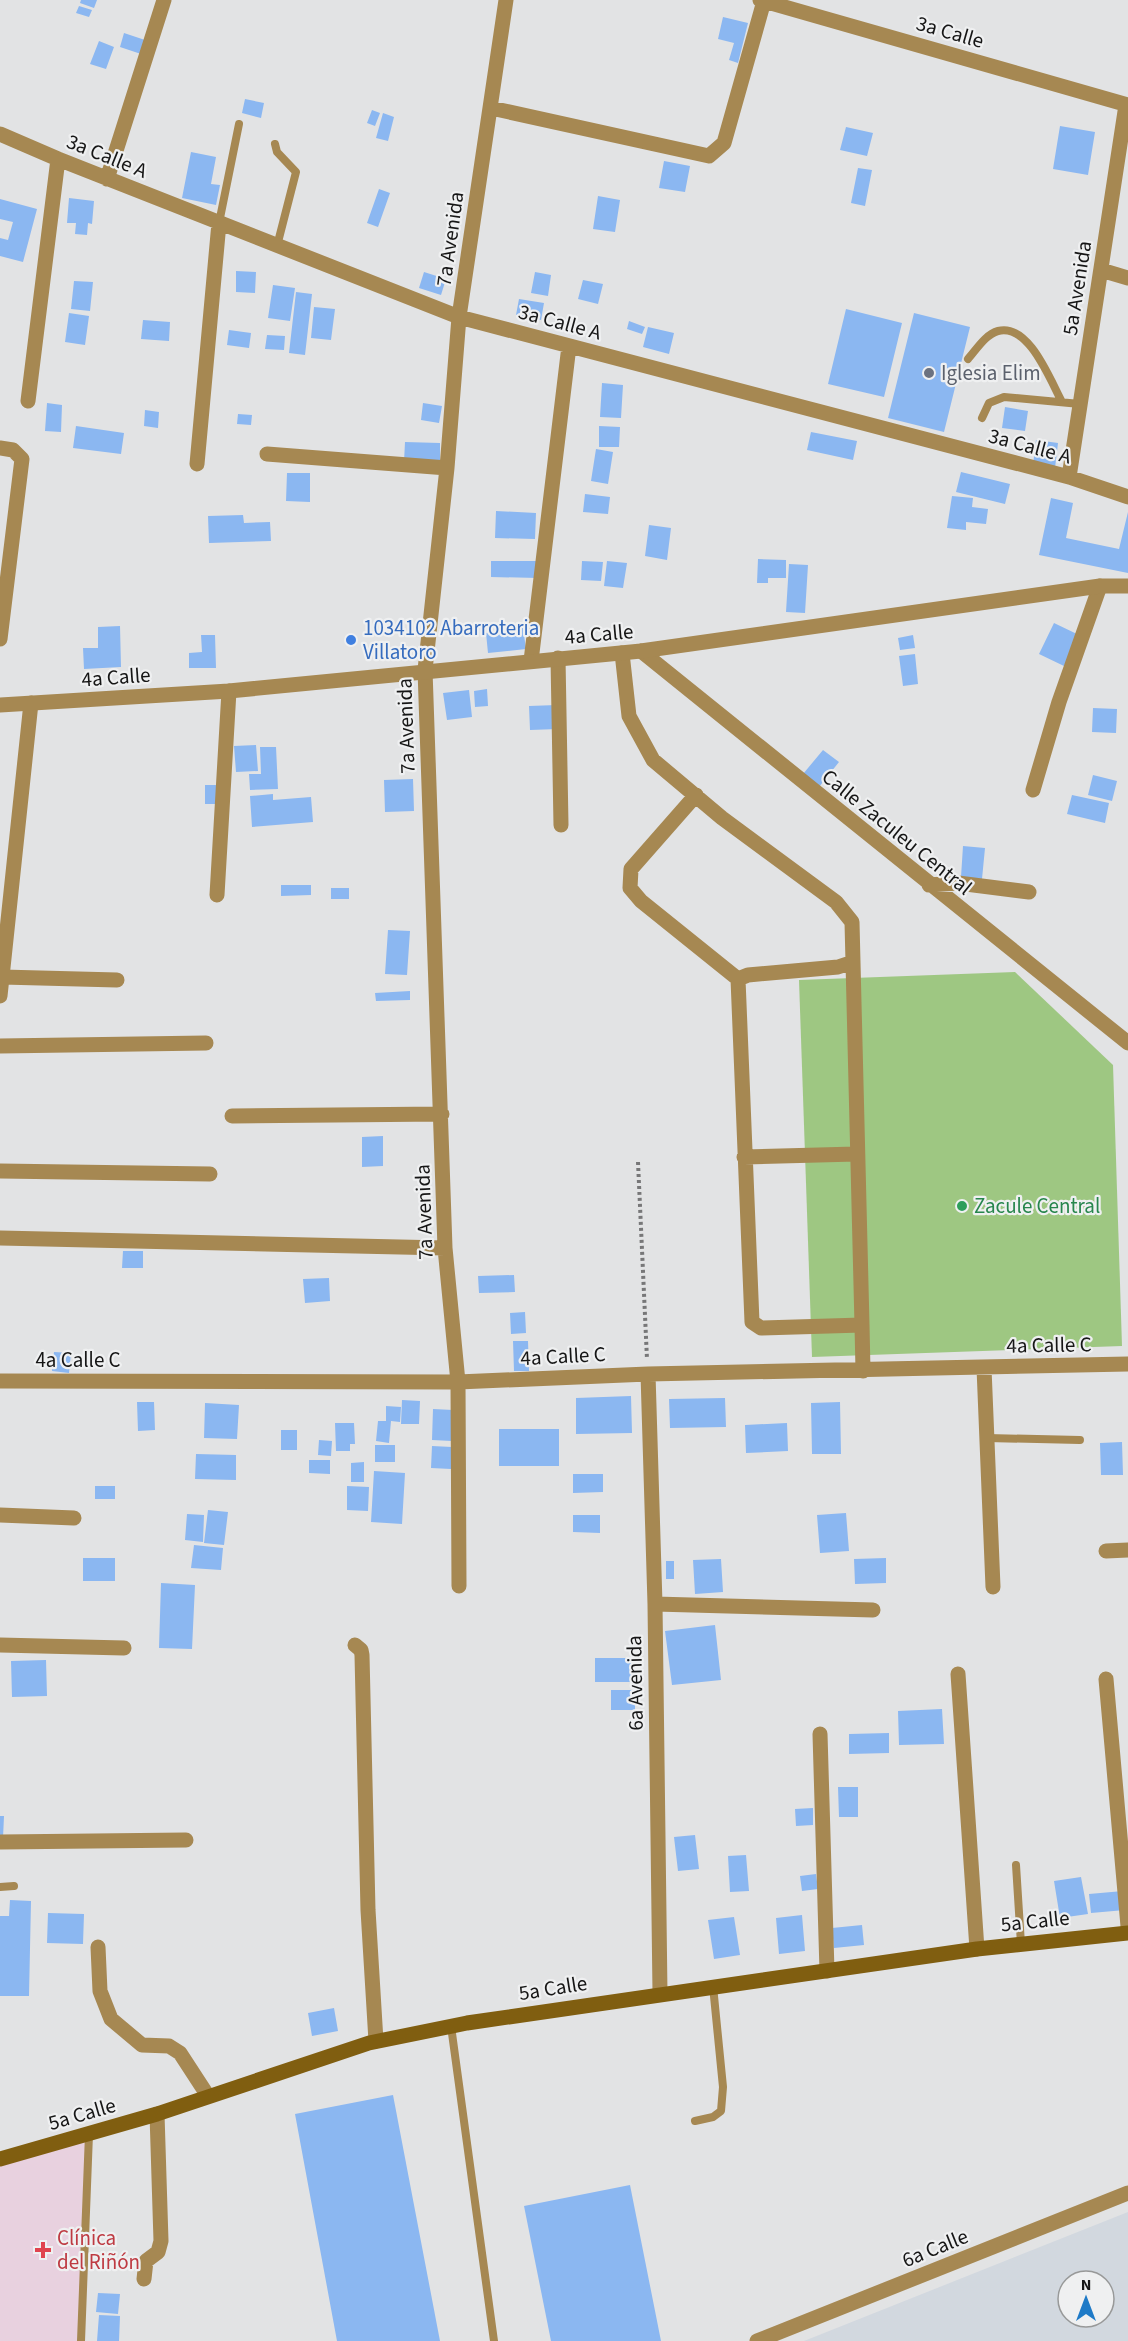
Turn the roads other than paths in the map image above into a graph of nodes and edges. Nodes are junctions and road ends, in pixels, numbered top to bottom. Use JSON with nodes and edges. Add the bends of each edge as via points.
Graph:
{"nodes":[{"id":1,"x":164,"y":0,"type":"edge"},
{"id":2,"x":506,"y":0,"type":"edge"},
{"id":3,"x":762,"y":1,"type":"edge"},
{"id":4,"x":1127,"y":105,"type":"edge"},
{"id":5,"x":490,"y":108,"type":"junction"},
{"id":6,"x":238,"y":124,"type":"dead end"},
{"id":7,"x":0,"y":134,"type":"edge"},
{"id":8,"x":275,"y":144,"type":"dead end"},
{"id":9,"x":57,"y":159,"type":"junction"},
{"id":10,"x":107,"y":179,"type":"junction"},
{"id":11,"x":219,"y":223,"type":"junction"},
{"id":12,"x":277,"y":246,"type":"junction"},
{"id":13,"x":1101,"y":270,"type":"junction"},
{"id":14,"x":1128,"y":278,"type":"edge"},
{"id":15,"x":459,"y":317,"type":"junction"},
{"id":16,"x":569,"y":346,"type":"junction"},
{"id":17,"x":968,"y":359,"type":"dead end"},
{"id":18,"x":28,"y":401,"type":"dead end"},
{"id":19,"x":1062,"y":402,"type":"junction"},
{"id":20,"x":1080,"y":404,"type":"junction"},
{"id":21,"x":982,"y":418,"type":"dead end"},
{"id":22,"x":0,"y":448,"type":"edge"},
{"id":23,"x":267,"y":454,"type":"dead end"},
{"id":24,"x":198,"y":464,"type":"dead end"},
{"id":25,"x":447,"y":468,"type":"junction"},
{"id":26,"x":1069,"y":477,"type":"junction"},
{"id":27,"x":1128,"y":497,"type":"edge"},
{"id":28,"x":1100,"y":586,"type":"junction"},
{"id":29,"x":1128,"y":586,"type":"edge"},
{"id":30,"x":0,"y":639,"type":"edge"},
{"id":31,"x":641,"y":651,"type":"junction"},
{"id":32,"x":622,"y":653,"type":"junction"},
{"id":33,"x":558,"y":658,"type":"junction"},
{"id":34,"x":531,"y":661,"type":"junction"},
{"id":35,"x":425,"y":670,"type":"junction"},
{"id":36,"x":230,"y":691,"type":"junction"},
{"id":37,"x":31,"y":703,"type":"junction"},
{"id":38,"x":0,"y":705,"type":"edge"},
{"id":39,"x":1033,"y":790,"type":"dead end"},
{"id":40,"x":696,"y":795,"type":"junction"},
{"id":41,"x":561,"y":825,"type":"dead end"},
{"id":42,"x":929,"y":885,"type":"junction"},
{"id":43,"x":1029,"y":892,"type":"dead end"},
{"id":44,"x":217,"y":895,"type":"dead end"},
{"id":45,"x":853,"y":963,"type":"junction"},
{"id":46,"x":2,"y":977,"type":"junction"},
{"id":47,"x":738,"y":979,"type":"junction"},
{"id":48,"x":117,"y":980,"type":"dead end"},
{"id":49,"x":0,"y":996,"type":"edge"},
{"id":50,"x":206,"y":1043,"type":"dead end"},
{"id":51,"x":1128,"y":1043,"type":"edge"},
{"id":52,"x":0,"y":1046,"type":"edge"},
{"id":53,"x":442,"y":1114,"type":"junction"},
{"id":54,"x":232,"y":1116,"type":"dead end"},
{"id":55,"x":856,"y":1154,"type":"junction"},
{"id":56,"x":744,"y":1157,"type":"junction"},
{"id":57,"x":0,"y":1171,"type":"edge"},
{"id":58,"x":210,"y":1174,"type":"dead end"},
{"id":59,"x":0,"y":1238,"type":"edge"},
{"id":60,"x":445,"y":1248,"type":"junction"},
{"id":61,"x":862,"y":1325,"type":"junction"},
{"id":62,"x":1128,"y":1364,"type":"edge"},
{"id":63,"x":984,"y":1368,"type":"junction"},
{"id":64,"x":863,"y":1371,"type":"junction"},
{"id":65,"x":648,"y":1374,"type":"junction"},
{"id":66,"x":0,"y":1381,"type":"edge"},
{"id":67,"x":458,"y":1382,"type":"junction"},
{"id":68,"x":987,"y":1438,"type":"junction"},
{"id":69,"x":1080,"y":1440,"type":"dead end"},
{"id":70,"x":0,"y":1515,"type":"edge"},
{"id":71,"x":74,"y":1518,"type":"dead end"},
{"id":72,"x":1128,"y":1550,"type":"edge"},
{"id":73,"x":1106,"y":1551,"type":"dead end"},
{"id":74,"x":459,"y":1586,"type":"dead end"},
{"id":75,"x":993,"y":1587,"type":"dead end"},
{"id":76,"x":656,"y":1604,"type":"junction"},
{"id":77,"x":873,"y":1610,"type":"dead end"},
{"id":78,"x":0,"y":1645,"type":"edge"},
{"id":79,"x":355,"y":1645,"type":"dead end"},
{"id":80,"x":124,"y":1648,"type":"dead end"},
{"id":81,"x":958,"y":1674,"type":"dead end"},
{"id":82,"x":1106,"y":1679,"type":"dead end"},
{"id":83,"x":820,"y":1734,"type":"dead end"},
{"id":84,"x":186,"y":1840,"type":"dead end"},
{"id":85,"x":0,"y":1842,"type":"edge"},
{"id":86,"x":1016,"y":1865,"type":"dead end"},
{"id":87,"x":14,"y":1886,"type":"dead end"},
{"id":88,"x":0,"y":1887,"type":"edge"},
{"id":89,"x":1128,"y":1926,"type":"edge"},
{"id":90,"x":1128,"y":1933,"type":"edge"},
{"id":91,"x":1021,"y":1944,"type":"junction"},
{"id":92,"x":98,"y":1947,"type":"dead end"},
{"id":93,"x":976,"y":1949,"type":"junction"},
{"id":94,"x":827,"y":1971,"type":"junction"},
{"id":95,"x":713,"y":1986,"type":"junction"},
{"id":96,"x":660,"y":1993,"type":"junction"},
{"id":97,"x":451,"y":2026,"type":"junction"},
{"id":98,"x":376,"y":2041,"type":"junction"},
{"id":99,"x":208,"y":2096,"type":"junction"},
{"id":100,"x":157,"y":2114,"type":"junction"},
{"id":101,"x":695,"y":2121,"type":"dead end"},
{"id":102,"x":88,"y":2134,"type":"junction"},
{"id":103,"x":0,"y":2159,"type":"edge"},
{"id":104,"x":1128,"y":2193,"type":"edge"},
{"id":105,"x":144,"y":2279,"type":"dead end"},
{"id":106,"x":81,"y":2341,"type":"edge"},
{"id":107,"x":494,"y":2341,"type":"edge"},
{"id":108,"x":757,"y":2341,"type":"edge"}],
"edges":[{"from":1,"to":10,"type":"street"},
{"from":2,"to":5,"type":"street","name":"7a Avenida"},
{"from":3,"to":4,"type":"street","name":"3a Calle"},
{"from":3,"to":5,"type":"street","via":[[724,142],[709,156]]},
{"from":4,"to":13,"type":"street","name":"5a Avenida"},
{"from":5,"to":15,"type":"street","name":"7a Avenida"},
{"from":6,"to":11,"type":"lane"},
{"from":7,"to":9,"type":"street","name":"3a Calle A"},
{"from":8,"to":12,"type":"lane","via":[[280,158],[296,172]]},
{"from":9,"to":10,"type":"street","name":"3a Calle A"},
{"from":9,"to":18,"type":"street"},
{"from":10,"to":11,"type":"street","name":"3a Calle A"},
{"from":11,"to":12,"type":"street","name":"3a Calle A"},
{"from":11,"to":24,"type":"street"},
{"from":12,"to":15,"type":"street","name":"3a Calle A"},
{"from":13,"to":14,"type":"street"},
{"from":13,"to":20,"type":"street","name":"5a Avenida"},
{"from":15,"to":16,"type":"street","name":"3a Calle A"},
{"from":15,"to":25,"type":"street","name":"7a Avenida"},
{"from":16,"to":26,"type":"street","name":"3a Calle A"},
{"from":16,"to":34,"type":"street"},
{"from":17,"to":19,"type":"lane","via":[[988,336],[1011,330],[1029,343]]},
{"from":19,"to":20,"type":"lane"},
{"from":19,"to":21,"type":"lane","via":[[1004,397],[989,403]]},
{"from":20,"to":26,"type":"street","name":"5a Avenida"},
{"from":22,"to":30,"type":"street","via":[[13,450],[22,459]]},
{"from":23,"to":25,"type":"street"},
{"from":25,"to":35,"type":"street","name":"7a Avenida"},
{"from":26,"to":27,"type":"street","name":"3a Calle A"},
{"from":28,"to":29,"type":"street","name":"4a Calle"},
{"from":28,"to":31,"type":"street","name":"4a Calle"},
{"from":28,"to":39,"type":"street"},
{"from":31,"to":32,"type":"street","name":"4a Calle"},
{"from":31,"to":42,"type":"street","name":"Calle Zaculeu Central"},
{"from":32,"to":33,"type":"street","name":"4a Calle"},
{"from":32,"to":40,"type":"street","via":[[629,716],[653,760]]},
{"from":33,"to":34,"type":"street","name":"4a Calle"},
{"from":33,"to":41,"type":"street"},
{"from":34,"to":35,"type":"street","name":"4a Calle"},
{"from":35,"to":36,"type":"street","name":"4a Calle"},
{"from":35,"to":53,"type":"street","name":"7a Avenida"},
{"from":36,"to":37,"type":"street","name":"4a Calle"},
{"from":36,"to":44,"type":"street"},
{"from":37,"to":38,"type":"street","name":"4a Calle"},
{"from":37,"to":46,"type":"street"},
{"from":40,"to":45,"type":"street","via":[[836,902],[852,922]]},
{"from":40,"to":47,"type":"street","via":[[631,869],[630,888]]},
{"from":42,"to":43,"type":"street","via":[[958,884]]},
{"from":42,"to":51,"type":"street","name":"Calle Zaculeu Central"},
{"from":45,"to":47,"type":"street"},
{"from":45,"to":55,"type":"street"},
{"from":46,"to":48,"type":"street"},
{"from":46,"to":49,"type":"street"},
{"from":47,"to":56,"type":"street"},
{"from":50,"to":52,"type":"street"},
{"from":53,"to":54,"type":"street"},
{"from":53,"to":60,"type":"street","name":"7a Avenida"},
{"from":55,"to":56,"type":"street"},
{"from":55,"to":61,"type":"street"},
{"from":56,"to":61,"type":"street","via":[[751,1313],[755,1326]]},
{"from":57,"to":58,"type":"street"},
{"from":59,"to":60,"type":"street"},
{"from":60,"to":67,"type":"street","name":"7a Avenida"},
{"from":61,"to":64,"type":"street"},
{"from":62,"to":63,"type":"street","name":"4a Calle C"},
{"from":63,"to":64,"type":"street","name":"4a Calle C"},
{"from":63,"to":68,"type":"street"},
{"from":64,"to":65,"type":"street","name":"4a Calle C"},
{"from":65,"to":67,"type":"street","name":"4a Calle C"},
{"from":65,"to":76,"type":"street","name":"6a Avenida"},
{"from":66,"to":67,"type":"street","name":"4a Calle C"},
{"from":67,"to":74,"type":"street","name":"7a Avenida"},
{"from":68,"to":69,"type":"lane"},
{"from":68,"to":75,"type":"street"},
{"from":70,"to":71,"type":"street"},
{"from":72,"to":73,"type":"street"},
{"from":76,"to":77,"type":"street"},
{"from":76,"to":96,"type":"street","name":"6a Avenida"},
{"from":78,"to":80,"type":"street"},
{"from":79,"to":98,"type":"street","via":[[362,1655],[368,1910]]},
{"from":81,"to":93,"type":"street"},
{"from":82,"to":89,"type":"street"},
{"from":83,"to":94,"type":"street"},
{"from":84,"to":85,"type":"street"},
{"from":86,"to":91,"type":"lane"},
{"from":87,"to":88,"type":"lane"},
{"from":90,"to":91,"type":"main road","name":"5a Calle"},
{"from":91,"to":93,"type":"main road","name":"5a Calle"},
{"from":92,"to":99,"type":"street","via":[[100,1991],[111,2019],[142,2044],[170,2046],[180,2053]]},
{"from":93,"to":94,"type":"main road","name":"5a Calle"},
{"from":94,"to":95,"type":"main road","name":"5a Calle"},
{"from":95,"to":96,"type":"main road","name":"5a Calle"},
{"from":95,"to":101,"type":"lane","via":[[723,2087],[721,2111]]},
{"from":96,"to":97,"type":"main road","name":"5a Calle"},
{"from":97,"to":98,"type":"main road","name":"5a Calle"},
{"from":97,"to":107,"type":"lane"},
{"from":98,"to":99,"type":"main road","name":"5a Calle"},
{"from":99,"to":100,"type":"main road","name":"5a Calle"},
{"from":100,"to":102,"type":"main road","name":"5a Calle"},
{"from":100,"to":105,"type":"street","via":[[161,2241],[158,2252],[146,2261]]},
{"from":102,"to":103,"type":"main road","name":"5a Calle"},
{"from":102,"to":106,"type":"lane"},
{"from":104,"to":108,"type":"street","name":"6a Calle"}]}
